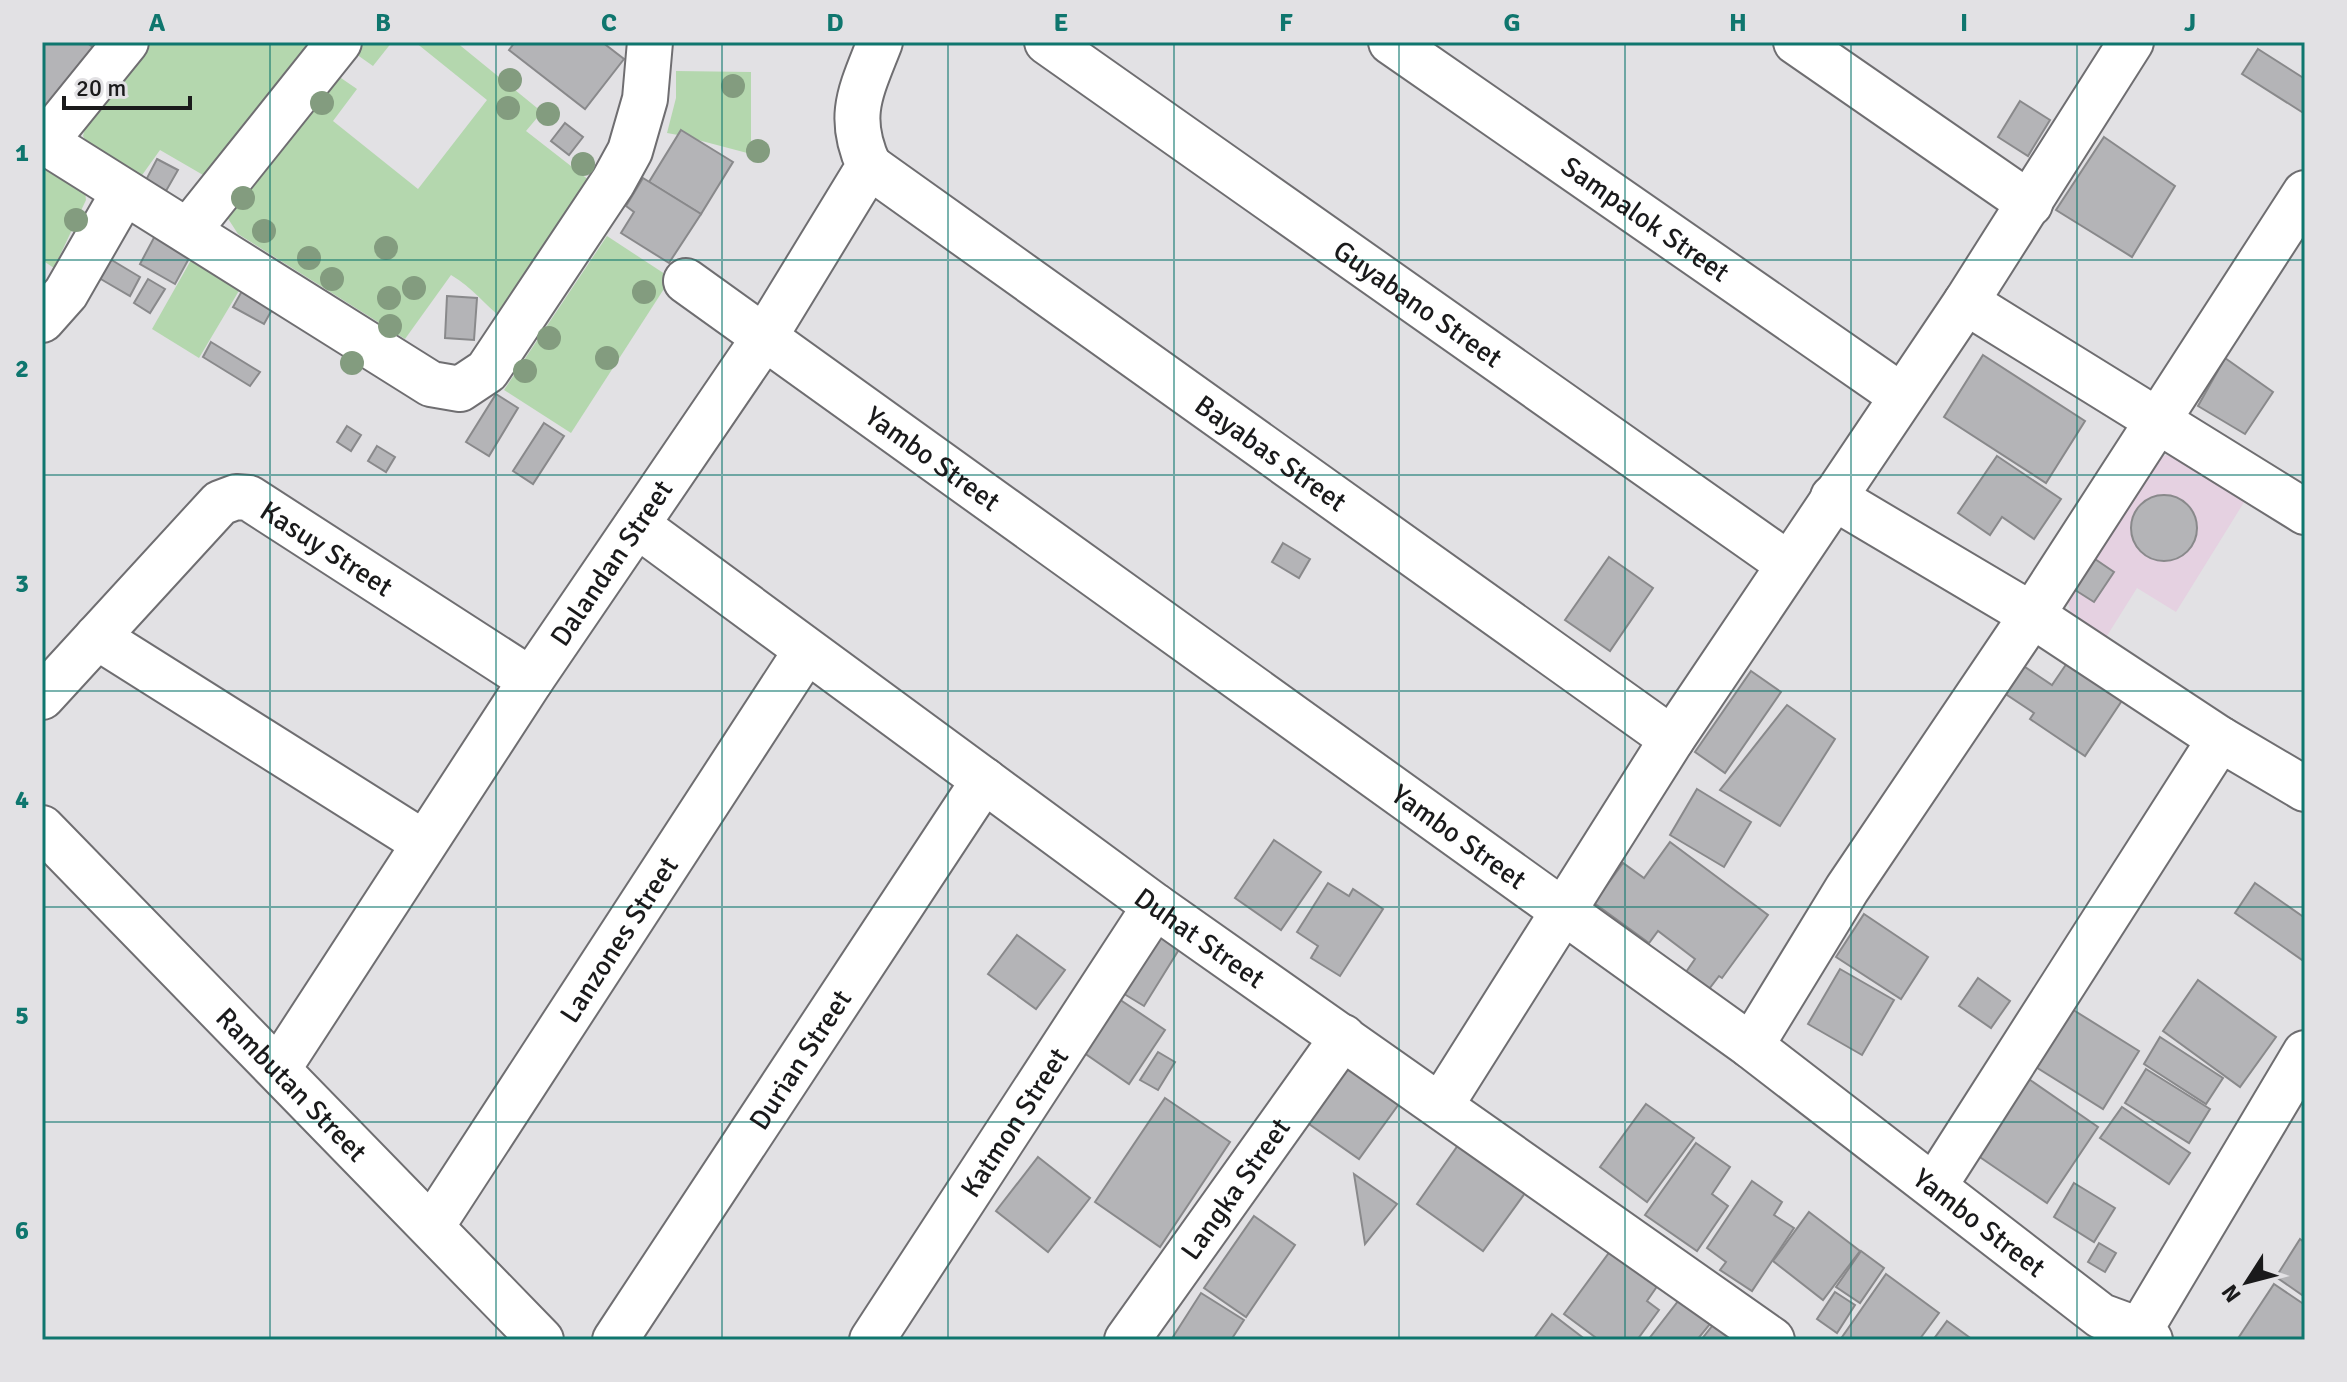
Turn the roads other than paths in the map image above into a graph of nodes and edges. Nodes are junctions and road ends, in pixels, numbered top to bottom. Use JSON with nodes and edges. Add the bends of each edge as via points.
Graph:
{"nodes":[{"id":1,"x":126,"y":42,"type":"edge"},
{"id":2,"x":339,"y":42,"type":"edge"},
{"id":3,"x":650,"y":42,"type":"edge"},
{"id":4,"x":880,"y":42,"type":"edge"},
{"id":5,"x":1047,"y":42,"type":"edge"},
{"id":6,"x":1391,"y":42,"type":"edge"},
{"id":7,"x":1796,"y":42,"type":"edge"},
{"id":8,"x":2131,"y":42,"type":"edge"},
{"id":9,"x":44,"y":141,"type":"edge"},
{"id":10,"x":869,"y":166,"type":"junction"},
{"id":11,"x":124,"y":192,"type":"junction"},
{"id":12,"x":2305,"y":193,"type":"edge"},
{"id":13,"x":2030,"y":204,"type":"junction"},
{"id":14,"x":188,"y":231,"type":"junction"},
{"id":15,"x":686,"y":281,"type":"dead end"},
{"id":16,"x":1966,"y":302,"type":"junction"},
{"id":17,"x":42,"y":320,"type":"edge"},
{"id":18,"x":764,"y":338,"type":"junction"},
{"id":19,"x":1900,"y":395,"type":"junction"},
{"id":20,"x":2157,"y":420,"type":"junction"},
{"id":21,"x":1833,"y":497,"type":"junction"},
{"id":22,"x":2305,"y":512,"type":"edge"},
{"id":23,"x":637,"y":525,"type":"junction"},
{"id":24,"x":1788,"y":564,"type":"junction"},
{"id":25,"x":2032,"y":615,"type":"junction"},
{"id":26,"x":97,"y":637,"type":"junction"},
{"id":27,"x":806,"y":651,"type":"junction"},
{"id":28,"x":531,"y":680,"type":"junction"},
{"id":29,"x":42,"y":697,"type":"edge"},
{"id":30,"x":1672,"y":739,"type":"junction"},
{"id":31,"x":2220,"y":739,"type":"junction"},
{"id":32,"x":984,"y":780,"type":"junction"},
{"id":33,"x":2305,"y":789,"type":"edge"},
{"id":34,"x":42,"y":828,"type":"edge"},
{"id":35,"x":424,"y":843,"type":"junction"},
{"id":36,"x":1155,"y":906,"type":"junction"},
{"id":37,"x":1564,"y":914,"type":"junction"},
{"id":38,"x":1343,"y":1037,"type":"junction"},
{"id":39,"x":1751,"y":1046,"type":"junction"},
{"id":40,"x":2305,"y":1053,"type":"edge"},
{"id":41,"x":278,"y":1069,"type":"junction"},
{"id":42,"x":1441,"y":1105,"type":"junction"},
{"id":43,"x":1935,"y":1185,"type":"junction"},
{"id":44,"x":432,"y":1226,"type":"junction"},
{"id":45,"x":2141,"y":1337,"type":"edge"},
{"id":46,"x":541,"y":1340,"type":"edge"},
{"id":47,"x":615,"y":1340,"type":"edge"},
{"id":48,"x":872,"y":1340,"type":"edge"},
{"id":49,"x":1127,"y":1340,"type":"edge"},
{"id":50,"x":1772,"y":1340,"type":"edge"}],
"edges":[{"from":1,"to":9,"type":"street"},
{"from":2,"to":14,"type":"street"},
{"from":3,"to":14,"type":"street","via":[[638,127],[613,182],[487,371],[460,389],[431,384]]},
{"from":4,"to":10,"type":"street","via":[[855,117],[857,140]]},
{"from":5,"to":24,"type":"street","name":"Guyabano Street"},
{"from":6,"to":19,"type":"street","name":"Sampalok Street"},
{"from":7,"to":13,"type":"street"},
{"from":8,"to":13,"type":"street"},
{"from":9,"to":11,"type":"street"},
{"from":10,"to":18,"type":"street","name":"Dalandan Street"},
{"from":10,"to":30,"type":"street","name":"Bayabas Street"},
{"from":11,"to":14,"type":"street"},
{"from":11,"to":17,"type":"street","via":[[66,293]]},
{"from":12,"to":20,"type":"street"},
{"from":13,"to":16,"type":"street"},
{"from":15,"to":18,"type":"street","name":"Yambo Street"},
{"from":16,"to":19,"type":"street"},
{"from":16,"to":20,"type":"street"},
{"from":18,"to":23,"type":"street","name":"Dalandan Street"},
{"from":18,"to":37,"type":"street","name":"Yambo Street"},
{"from":19,"to":21,"type":"street"},
{"from":20,"to":22,"type":"street"},
{"from":20,"to":25,"type":"street"},
{"from":21,"to":24,"type":"street"},
{"from":21,"to":25,"type":"street"},
{"from":23,"to":27,"type":"street","name":"Duhat Street"},
{"from":23,"to":28,"type":"street","name":"Dalandan Street"},
{"from":24,"to":30,"type":"street"},
{"from":25,"to":31,"type":"street"},
{"from":25,"to":39,"type":"street","via":[[1847,889]]},
{"from":26,"to":28,"type":"street","name":"Kasuy Street","via":[[220,503],[249,498]]},
{"from":26,"to":29,"type":"street","name":"Kasuy Street"},
{"from":26,"to":35,"type":"street"},
{"from":27,"to":32,"type":"street","name":"Duhat Street"},
{"from":27,"to":44,"type":"street","name":"Lanzones Street"},
{"from":28,"to":35,"type":"street","name":"Dalandan Street"},
{"from":30,"to":37,"type":"street"},
{"from":31,"to":33,"type":"street"},
{"from":31,"to":43,"type":"street"},
{"from":32,"to":36,"type":"street","name":"Duhat Street"},
{"from":32,"to":47,"type":"street","name":"Durian Street"},
{"from":34,"to":41,"type":"street","name":"Rambutan Street"},
{"from":35,"to":41,"type":"street","name":"Dalandan Street"},
{"from":36,"to":38,"type":"street","name":"Duhat Street"},
{"from":36,"to":48,"type":"street","name":"Katmon Street"},
{"from":37,"to":39,"type":"street","name":"Yambo Street"},
{"from":37,"to":42,"type":"street"},
{"from":38,"to":42,"type":"street","name":"Duhat Street"},
{"from":38,"to":49,"type":"street","name":"Langka Street"},
{"from":39,"to":43,"type":"street","name":"Yambo Street"},
{"from":40,"to":45,"type":"street"},
{"from":41,"to":44,"type":"street","name":"Rambutan Street"},
{"from":42,"to":50,"type":"street","name":"Duhat Street"},
{"from":43,"to":45,"type":"street","name":"Yambo Street","via":[[2101,1316]]},
{"from":44,"to":46,"type":"street","name":"Rambutan Street"}]}
